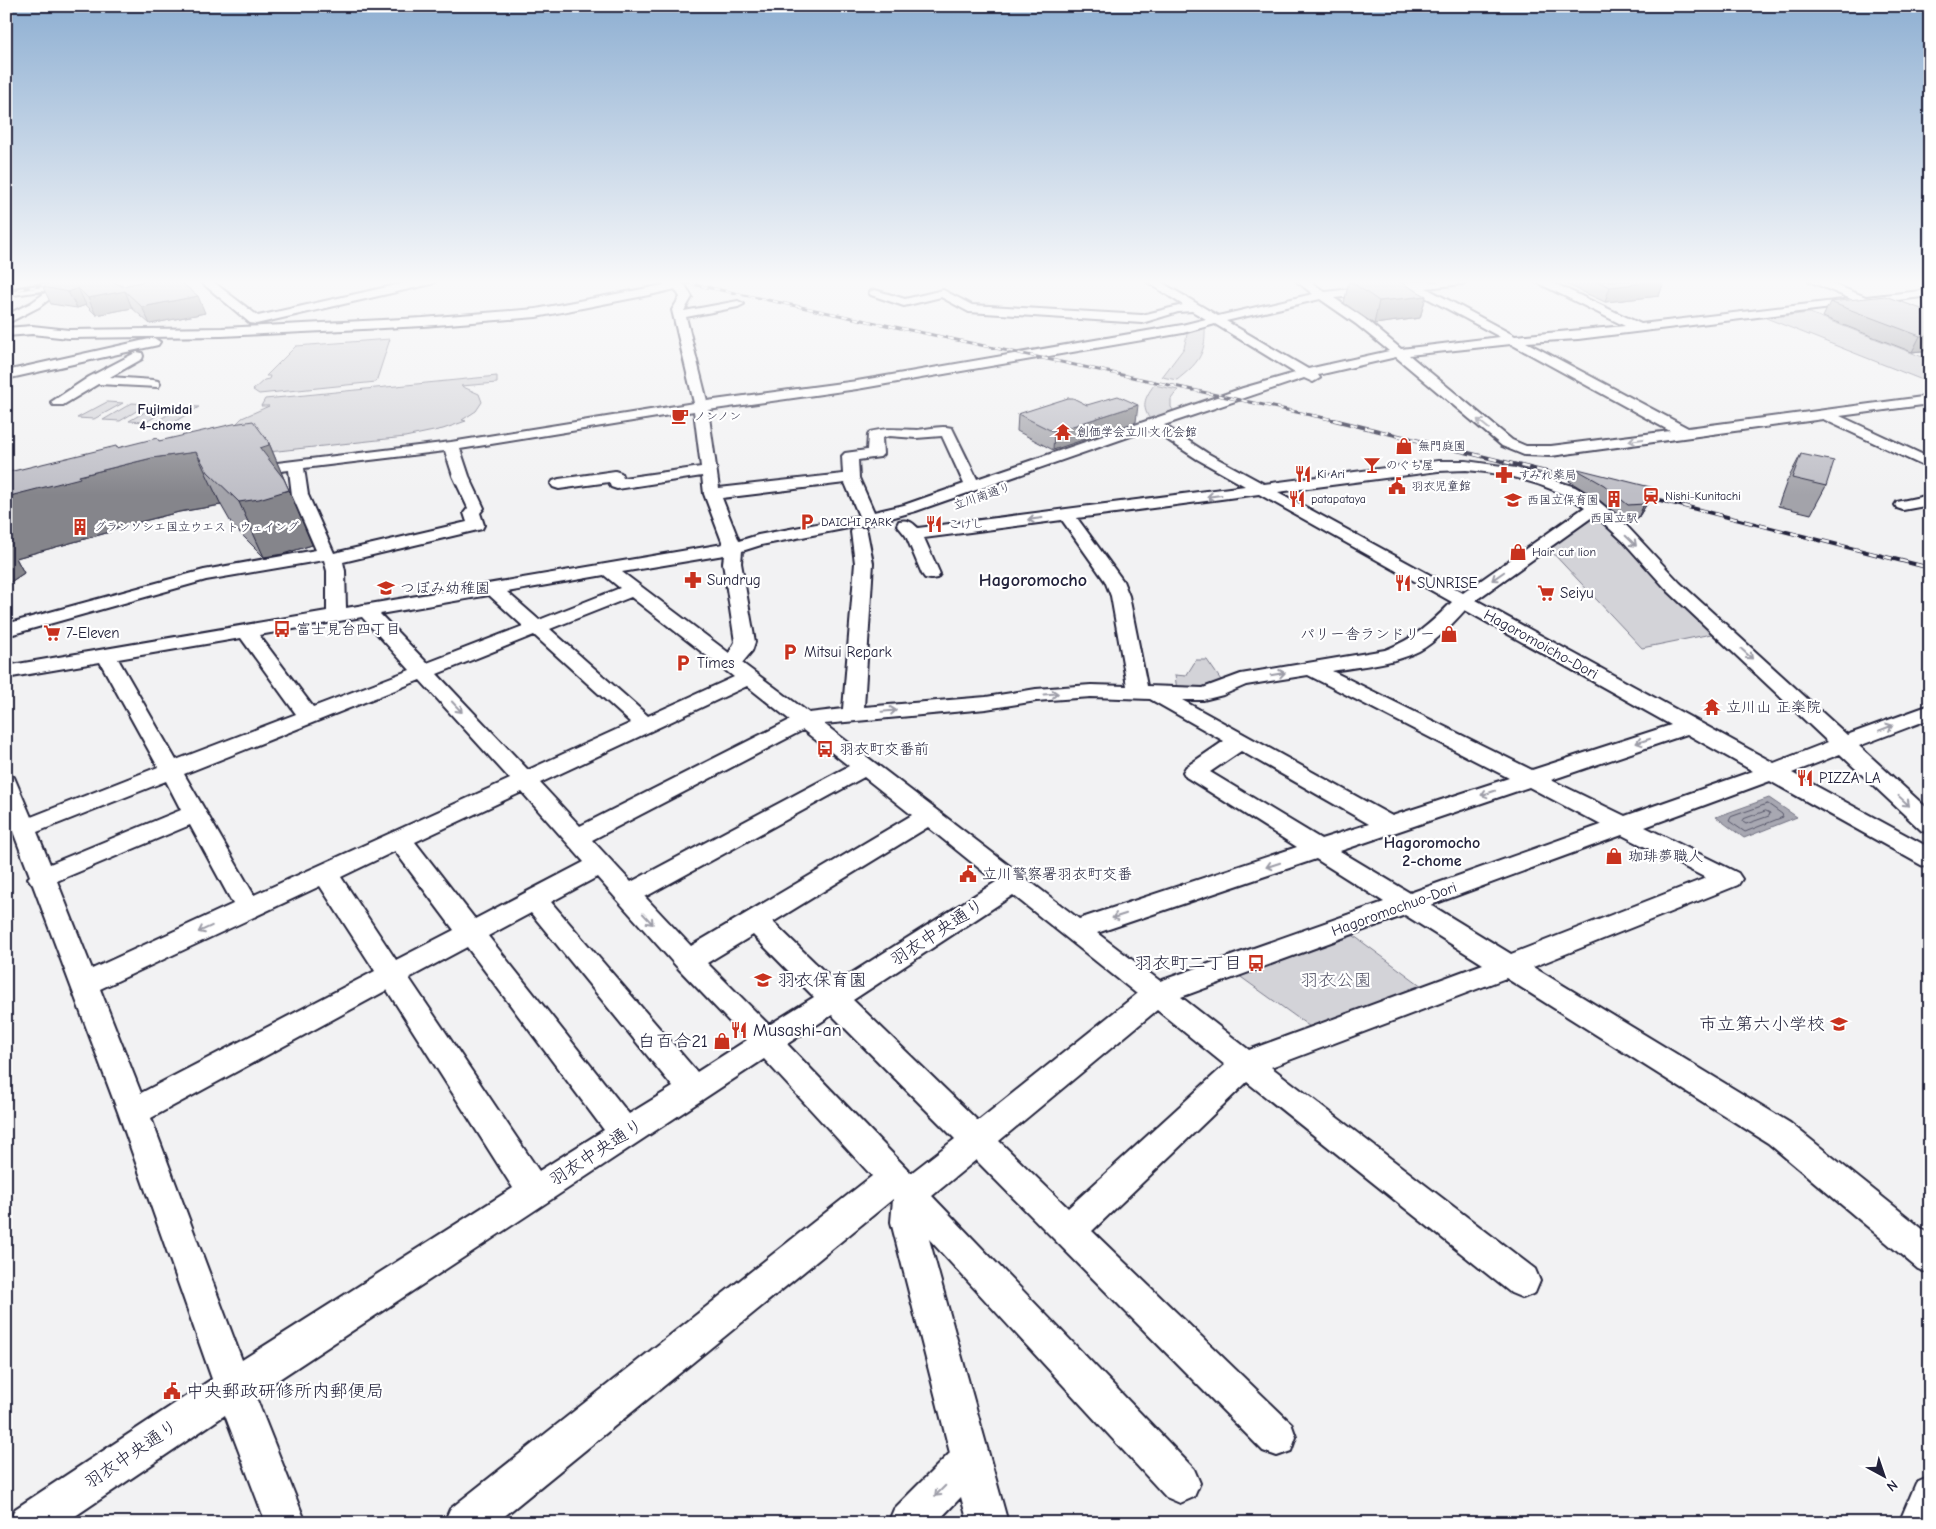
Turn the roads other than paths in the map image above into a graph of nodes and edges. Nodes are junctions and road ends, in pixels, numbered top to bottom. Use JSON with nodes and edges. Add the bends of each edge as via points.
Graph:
{"nodes":[{"id":1,"x":108,"y":352,"type":"edge"},
{"id":2,"x":110,"y":352,"type":"edge"},
{"id":3,"x":690,"y":352,"type":"edge"},
{"id":4,"x":1045,"y":352,"type":"edge"},
{"id":5,"x":1268,"y":352,"type":"edge"},
{"id":6,"x":1397,"y":352,"type":"edge"},
{"id":7,"x":1431,"y":352,"type":"edge"},
{"id":8,"x":1537,"y":352,"type":"edge"},
{"id":9,"x":1401,"y":356,"type":"junction"},
{"id":10,"x":6,"y":375,"type":"edge"},
{"id":11,"x":1309,"y":377,"type":"junction"},
{"id":12,"x":94,"y":380,"type":"junction"},
{"id":13,"x":153,"y":384,"type":"dead end"},
{"id":14,"x":1930,"y":400,"type":"edge"},
{"id":15,"x":58,"y":402,"type":"dead end"},
{"id":16,"x":701,"y":406,"type":"junction"},
{"id":17,"x":1824,"y":414,"type":"junction"},
{"id":18,"x":1160,"y":428,"type":"junction"},
{"id":19,"x":1684,"y":432,"type":"junction"},
{"id":20,"x":451,"y":446,"type":"junction"},
{"id":21,"x":296,"y":464,"type":"junction"},
{"id":22,"x":1930,"y":464,"type":"edge"},
{"id":23,"x":709,"y":470,"type":"junction"},
{"id":24,"x":234,"y":472,"type":"edge"},
{"id":25,"x":850,"y":478,"type":"junction"},
{"id":26,"x":559,"y":484,"type":"dead end"},
{"id":27,"x":974,"y":487,"type":"junction"},
{"id":28,"x":1262,"y":489,"type":"junction"},
{"id":29,"x":712,"y":494,"type":"junction"},
{"id":30,"x":1930,"y":500,"type":"edge"},
{"id":31,"x":1903,"y":506,"type":"dead end"},
{"id":32,"x":1595,"y":507,"type":"junction"},
{"id":33,"x":1067,"y":515,"type":"junction"},
{"id":34,"x":896,"y":517,"type":"junction"},
{"id":35,"x":864,"y":526,"type":"junction"},
{"id":36,"x":914,"y":534,"type":"junction"},
{"id":37,"x":734,"y":548,"type":"junction"},
{"id":38,"x":608,"y":570,"type":"junction"},
{"id":39,"x":932,"y":574,"type":"dead end"},
{"id":40,"x":494,"y":590,"type":"junction"},
{"id":41,"x":632,"y":590,"type":"junction"},
{"id":42,"x":1463,"y":601,"type":"junction"},
{"id":43,"x":367,"y":611,"type":"junction"},
{"id":44,"x":337,"y":616,"type":"junction"},
{"id":45,"x":536,"y":628,"type":"junction"},
{"id":46,"x":6,"y":630,"type":"edge"},
{"id":47,"x":246,"y":631,"type":"junction"},
{"id":48,"x":106,"y":655,"type":"junction"},
{"id":49,"x":730,"y":663,"type":"junction"},
{"id":50,"x":1311,"y":668,"type":"junction"},
{"id":51,"x":6,"y":672,"type":"edge"},
{"id":52,"x":424,"y":672,"type":"junction"},
{"id":53,"x":748,"y":678,"type":"junction"},
{"id":54,"x":1146,"y":693,"type":"junction"},
{"id":55,"x":1930,"y":711,"type":"edge"},
{"id":56,"x":853,"y":714,"type":"junction"},
{"id":57,"x":309,"y":717,"type":"junction"},
{"id":58,"x":806,"y":720,"type":"junction"},
{"id":59,"x":646,"y":725,"type":"junction"},
{"id":60,"x":1689,"y":726,"type":"junction"},
{"id":61,"x":1240,"y":741,"type":"junction"},
{"id":62,"x":1842,"y":744,"type":"junction"},
{"id":63,"x":865,"y":767,"type":"junction"},
{"id":64,"x":171,"y":771,"type":"junction"},
{"id":65,"x":1772,"y":772,"type":"junction"},
{"id":66,"x":1529,"y":779,"type":"junction"},
{"id":67,"x":525,"y":781,"type":"junction"},
{"id":68,"x":6,"y":782,"type":"edge"},
{"id":69,"x":195,"y":813,"type":"junction"},
{"id":70,"x":929,"y":816,"type":"junction"},
{"id":71,"x":1390,"y":825,"type":"junction"},
{"id":72,"x":1930,"y":825,"type":"edge"},
{"id":73,"x":1624,"y":826,"type":"junction"},
{"id":74,"x":25,"y":828,"type":"junction"},
{"id":75,"x":576,"y":838,"type":"junction"},
{"id":76,"x":399,"y":839,"type":"junction"},
{"id":77,"x":1319,"y":850,"type":"junction"},
{"id":78,"x":1930,"y":860,"type":"edge"},
{"id":79,"x":599,"y":864,"type":"junction"},
{"id":80,"x":325,"y":873,"type":"junction"},
{"id":81,"x":42,"y":878,"type":"junction"},
{"id":82,"x":1013,"y":883,"type":"junction"},
{"id":83,"x":626,"y":895,"type":"junction"},
{"id":84,"x":534,"y":899,"type":"junction"},
{"id":85,"x":1407,"y":904,"type":"junction"},
{"id":86,"x":249,"y":909,"type":"junction"},
{"id":87,"x":755,"y":921,"type":"junction"},
{"id":88,"x":1075,"y":930,"type":"junction"},
{"id":89,"x":471,"y":932,"type":"junction"},
{"id":90,"x":688,"y":961,"type":"junction"},
{"id":91,"x":1508,"y":966,"type":"junction"},
{"id":92,"x":391,"y":975,"type":"junction"},
{"id":93,"x":83,"y":985,"type":"junction"},
{"id":94,"x":1158,"y":994,"type":"junction"},
{"id":95,"x":833,"y":999,"type":"junction"},
{"id":96,"x":767,"y":1042,"type":"junction"},
{"id":97,"x":1247,"y":1063,"type":"junction"},
{"id":98,"x":693,"y":1089,"type":"junction"},
{"id":99,"x":133,"y":1112,"type":"junction"},
{"id":100,"x":625,"y":1133,"type":"junction"},
{"id":101,"x":977,"y":1140,"type":"junction"},
{"id":102,"x":902,"y":1186,"type":"junction"},
{"id":103,"x":534,"y":1192,"type":"junction"},
{"id":104,"x":1068,"y":1231,"type":"junction"},
{"id":105,"x":1930,"y":1257,"type":"edge"},
{"id":106,"x":1523,"y":1281,"type":"dead end"},
{"id":107,"x":233,"y":1386,"type":"junction"},
{"id":108,"x":1277,"y":1437,"type":"dead end"},
{"id":109,"x":972,"y":1458,"type":"junction"},
{"id":110,"x":1180,"y":1483,"type":"dead end"},
{"id":111,"x":1930,"y":1497,"type":"edge"},
{"id":112,"x":29,"y":1523,"type":"edge"},
{"id":113,"x":286,"y":1523,"type":"edge"},
{"id":114,"x":464,"y":1523,"type":"edge"},
{"id":115,"x":908,"y":1523,"type":"edge"},
{"id":116,"x":988,"y":1523,"type":"edge"},
{"id":117,"x":1919,"y":1523,"type":"edge"}],
"edges":[{"from":1,"to":10,"type":"street"},
{"from":2,"to":12,"type":"street","via":[[111,355],[137,356]]},
{"from":3,"to":16,"type":"street"},
{"from":4,"to":16,"type":"street","via":[[857,385]]},
{"from":5,"to":11,"type":"street"},
{"from":6,"to":9,"type":"street"},
{"from":7,"to":9,"type":"street"},
{"from":8,"to":19,"type":"street"},
{"from":9,"to":11,"type":"street"},
{"from":19,"to":9,"type":"street","one_way":true,"via":[[1551,451],[1524,450],[1507,443]]},
{"from":11,"to":18,"type":"street","via":[[1248,391]]},
{"from":12,"to":13,"type":"street"},
{"from":12,"to":15,"type":"street"},
{"from":14,"to":17,"type":"street"},
{"from":16,"to":20,"type":"street"},
{"from":16,"to":23,"type":"street"},
{"from":17,"to":19,"type":"street"},
{"from":17,"to":22,"type":"street"},
{"from":18,"to":27,"type":"street","name":"立川南通り"},
{"from":18,"to":28,"type":"street","name":"Hagoromoicho-Dori","via":[[1195,452]]},
{"from":18,"to":34,"type":"street","name":"立川南通り","via":[[986,495]]},
{"from":20,"to":21,"type":"street"},
{"from":20,"to":44,"type":"street","via":[[476,508],[472,513],[476,525],[333,559]]},
{"from":21,"to":24,"type":"street"},
{"from":21,"to":46,"type":"street","via":[[300,494],[326,554],[204,575]]},
{"from":23,"to":26,"type":"street","via":[[617,484],[615,476]]},
{"from":23,"to":29,"type":"street"},
{"from":25,"to":27,"type":"street","via":[[850,456],[875,454],[875,435],[948,431]]},
{"from":25,"to":29,"type":"street"},
{"from":25,"to":35,"type":"street"},
{"from":27,"to":34,"type":"street","name":"立川南通り"},
{"from":28,"to":32,"type":"street","via":[[1468,464],[1513,471],[1553,484]]},
{"from":28,"to":33,"type":"street","one_way":true},
{"from":28,"to":42,"type":"street","name":"Hagoromoicho-Dori"},
{"from":29,"to":37,"type":"street"},
{"from":30,"to":31,"type":"street"},
{"from":32,"to":42,"type":"street","one_way":true},
{"from":32,"to":62,"type":"street","one_way":true,"via":[[1674,587]]},
{"from":33,"to":36,"type":"street","one_way":true},
{"from":33,"to":54,"type":"street","via":[[1114,581]]},
{"from":34,"to":35,"type":"street","name":"立川南通り"},
{"from":34,"to":36,"type":"street"},
{"from":35,"to":37,"type":"street","name":"立川南通り","via":[[763,548]]},
{"from":35,"to":56,"type":"street"},
{"from":36,"to":39,"type":"street"},
{"from":37,"to":38,"type":"street","name":"立川南通り"},
{"from":37,"to":49,"type":"street","via":[[732,563],[745,642],[742,651]]},
{"from":38,"to":40,"type":"street","name":"立川南通り"},
{"from":38,"to":41,"type":"street"},
{"from":40,"to":43,"type":"street","name":"立川南通り"},
{"from":40,"to":45,"type":"street"},
{"from":41,"to":45,"type":"street"},
{"from":41,"to":49,"type":"street"},
{"from":42,"to":50,"type":"street","via":[[1413,646],[1389,655]]},
{"from":42,"to":60,"type":"street","name":"Hagoromoicho-Dori"},
{"from":43,"to":44,"type":"street","name":"立川南通り"},
{"from":43,"to":52,"type":"street"},
{"from":44,"to":47,"type":"street","name":"立川南通り"},
{"from":45,"to":52,"type":"street"},
{"from":45,"to":59,"type":"street"},
{"from":47,"to":48,"type":"street","name":"立川南通り"},
{"from":47,"to":57,"type":"street"},
{"from":48,"to":51,"type":"street","name":"立川南通り"},
{"from":48,"to":64,"type":"street"},
{"from":49,"to":53,"type":"street"},
{"from":54,"to":50,"type":"street","one_way":true,"via":[[1203,694],[1241,680]]},
{"from":50,"to":66,"type":"street"},
{"from":52,"to":57,"type":"street"},
{"from":52,"to":67,"type":"street","one_way":true},
{"from":53,"to":58,"type":"street"},
{"from":53,"to":59,"type":"street"},
{"from":56,"to":54,"type":"street","one_way":true,"via":[[1091,691]]},
{"from":54,"to":61,"type":"street"},
{"from":62,"to":55,"type":"street","name":"Hagoromochuo-Dori","one_way":true},
{"from":56,"to":58,"type":"street"},
{"from":57,"to":64,"type":"street"},
{"from":58,"to":63,"type":"street"},
{"from":58,"to":75,"type":"street"},
{"from":59,"to":67,"type":"street"},
{"from":60,"to":65,"type":"street","name":"Hagoromoicho-Dori"},
{"from":60,"to":66,"type":"street","one_way":true},
{"from":61,"to":71,"type":"street"},
{"from":61,"to":77,"type":"street","via":[[1194,772]]},
{"from":62,"to":65,"type":"street","name":"Hagoromochuo-Dori"},
{"from":62,"to":72,"type":"street","one_way":true},
{"from":63,"to":70,"type":"street"},
{"from":63,"to":83,"type":"street"},
{"from":64,"to":69,"type":"street"},
{"from":64,"to":74,"type":"street"},
{"from":65,"to":73,"type":"street","name":"Hagoromochuo-Dori"},
{"from":65,"to":78,"type":"street","name":"Hagoromoicho-Dori"},
{"from":66,"to":71,"type":"street","one_way":true},
{"from":66,"to":73,"type":"street"},
{"from":67,"to":75,"type":"street"},
{"from":67,"to":76,"type":"street"},
{"from":68,"to":74,"type":"street"},
{"from":69,"to":81,"type":"street"},
{"from":69,"to":86,"type":"street"},
{"from":70,"to":82,"type":"street"},
{"from":70,"to":87,"type":"street"},
{"from":71,"to":77,"type":"street"},
{"from":73,"to":85,"type":"street","name":"Hagoromochuo-Dori"},
{"from":73,"to":91,"type":"street","via":[[1729,879]]},
{"from":74,"to":81,"type":"street"},
{"from":75,"to":79,"type":"street"},
{"from":76,"to":80,"type":"street"},
{"from":76,"to":89,"type":"street"},
{"from":77,"to":85,"type":"street"},
{"from":77,"to":88,"type":"street","one_way":true},
{"from":79,"to":83,"type":"street"},
{"from":79,"to":84,"type":"street"},
{"from":80,"to":86,"type":"street"},
{"from":80,"to":92,"type":"street"},
{"from":81,"to":93,"type":"street"},
{"from":82,"to":88,"type":"street"},
{"from":82,"to":95,"type":"street","name":"羽衣中央通り"},
{"from":83,"to":90,"type":"street","one_way":true},
{"from":84,"to":89,"type":"street"},
{"from":84,"to":98,"type":"street"},
{"from":85,"to":91,"type":"street"},
{"from":85,"to":94,"type":"street","name":"Hagoromochuo-Dori"},
{"from":86,"to":93,"type":"street","one_way":true},
{"from":87,"to":90,"type":"street"},
{"from":87,"to":95,"type":"street"},
{"from":88,"to":94,"type":"street"},
{"from":89,"to":92,"type":"street"},
{"from":89,"to":100,"type":"street"},
{"from":90,"to":96,"type":"street"},
{"from":91,"to":97,"type":"street"},
{"from":91,"to":105,"type":"street","via":[[1780,1133]]},
{"from":92,"to":99,"type":"street"},
{"from":92,"to":103,"type":"street"},
{"from":93,"to":99,"type":"street"},
{"from":94,"to":97,"type":"street"},
{"from":94,"to":101,"type":"street","name":"Hagoromochuo-Dori"},
{"from":95,"to":96,"type":"street","name":"羽衣中央通り"},
{"from":95,"to":101,"type":"street"},
{"from":96,"to":98,"type":"street","name":"羽衣中央通り"},
{"from":96,"to":102,"type":"street"},
{"from":97,"to":104,"type":"street"},
{"from":97,"to":106,"type":"street"},
{"from":98,"to":100,"type":"street","name":"羽衣中央通り"},
{"from":99,"to":107,"type":"street"},
{"from":100,"to":103,"type":"street","name":"羽衣中央通り"},
{"from":101,"to":102,"type":"street","name":"Hagoromochuo-Dori"},
{"from":101,"to":104,"type":"street"},
{"from":102,"to":109,"type":"street","via":[[908,1222]]},
{"from":102,"to":110,"type":"street"},
{"from":102,"to":114,"type":"street","name":"Hagoromochuo-Dori"},
{"from":103,"to":107,"type":"street","name":"羽衣中央通り"},
{"from":104,"to":108,"type":"street"},
{"from":107,"to":112,"type":"street","name":"羽衣中央通り"},
{"from":107,"to":113,"type":"street"},
{"from":109,"to":115,"type":"street","one_way":true},
{"from":109,"to":116,"type":"street"},
{"from":111,"to":117,"type":"street"}]}
